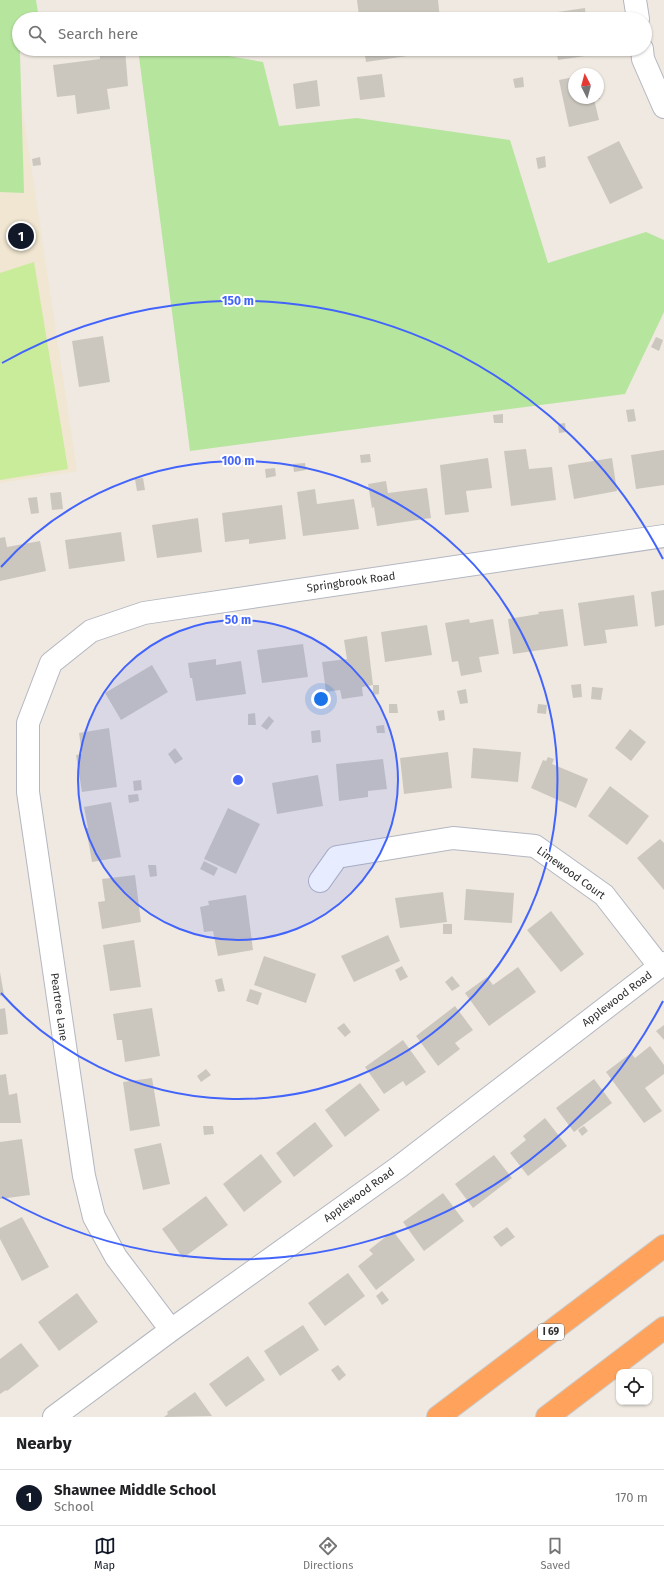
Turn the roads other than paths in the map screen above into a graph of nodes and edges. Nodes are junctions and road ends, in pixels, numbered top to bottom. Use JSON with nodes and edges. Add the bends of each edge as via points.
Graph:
{"nodes":[{"id":1,"x":635,"y":0,"type":"edge"},
{"id":2,"x":637,"y":12,"type":"edge"},
{"id":3,"x":643,"y":56,"type":"edge"},
{"id":4,"x":664,"y":107,"type":"edge"},
{"id":5,"x":664,"y":536,"type":"edge"},
{"id":6,"x":51,"y":663,"type":"joint"},
{"id":7,"x":320,"y":881,"type":"dead end"},
{"id":8,"x":662,"y":965,"type":"edge"},
{"id":9,"x":664,"y":1246,"type":"edge"},
{"id":10,"x":664,"y":1328,"type":"edge"},
{"id":11,"x":171,"y":1330,"type":"junction"},
{"id":12,"x":54,"y":1417,"type":"edge"},
{"id":13,"x":438,"y":1417,"type":"edge"},
{"id":14,"x":547,"y":1417,"type":"edge"}],
"edges":[{"from":1,"to":2,"type":"street"},
{"from":3,"to":4,"type":"street"},
{"from":5,"to":6,"type":"street","name":"Springbrook Road","via":[[144,613],[91,631]]},
{"from":6,"to":11,"type":"street","name":"Peartree Lane","via":[[28,722],[28,792],[84,1176],[94,1217],[116,1257]]},
{"from":7,"to":8,"type":"street","name":"Limewood Court","via":[[338,857],[453,838],[535,846],[604,895]]},
{"from":8,"to":11,"type":"street","name":"Applewood Road","via":[[399,1167]]},
{"from":9,"to":13,"type":"highway","number":"I 69"},
{"from":10,"to":14,"type":"highway"},
{"from":11,"to":12,"type":"street","name":"Applewood Road"}]}
